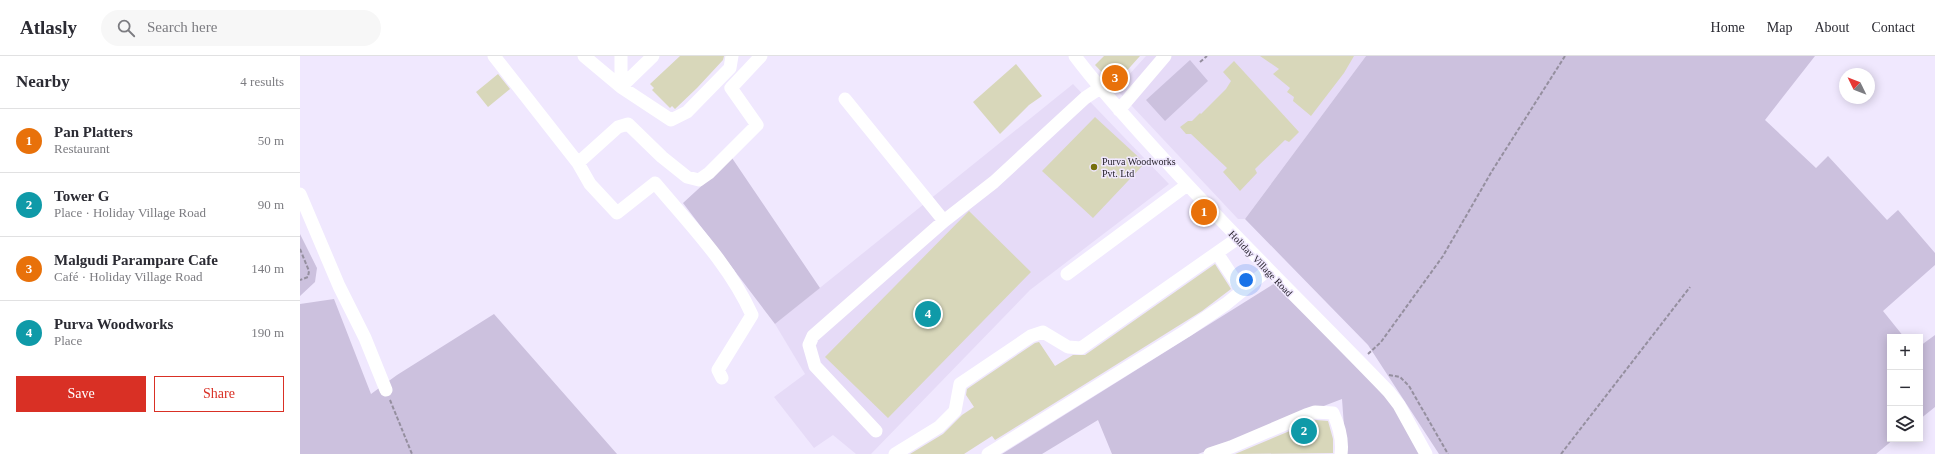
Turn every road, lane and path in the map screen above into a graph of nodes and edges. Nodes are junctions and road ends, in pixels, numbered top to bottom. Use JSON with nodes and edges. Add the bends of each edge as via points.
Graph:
{"nodes":[{"id":1,"x":494,"y":56,"type":"edge"},
{"id":2,"x":584,"y":56,"type":"edge"},
{"id":3,"x":621,"y":56,"type":"edge"},
{"id":4,"x":653,"y":56,"type":"edge"},
{"id":5,"x":732,"y":56,"type":"edge"},
{"id":6,"x":761,"y":56,"type":"edge"},
{"id":7,"x":1075,"y":56,"type":"edge"},
{"id":8,"x":1165,"y":56,"type":"edge"},
{"id":9,"x":1207,"y":56,"type":"edge"},
{"id":10,"x":1565,"y":56,"type":"edge"},
{"id":11,"x":1200,"y":62,"type":"dead end"},
{"id":12,"x":621,"y":87,"type":"junction"},
{"id":13,"x":1100,"y":88,"type":"junction"},
{"id":14,"x":845,"y":99,"type":"dead end"},
{"id":15,"x":1119,"y":110,"type":"junction"},
{"id":16,"x":578,"y":163,"type":"junction"},
{"id":17,"x":1187,"y":186,"type":"junction"},
{"id":18,"x":300,"y":194,"type":"edge"},
{"id":19,"x":944,"y":220,"type":"junction"},
{"id":20,"x":1238,"y":238,"type":"junction"},
{"id":21,"x":300,"y":249,"type":"edge"},
{"id":22,"x":1217,"y":253,"type":"junction"},
{"id":23,"x":1268,"y":270,"type":"junction"},
{"id":24,"x":1067,"y":274,"type":"dead end"},
{"id":25,"x":300,"y":280,"type":"edge"},
{"id":26,"x":1690,"y":287,"type":"dead end"},
{"id":27,"x":1242,"y":291,"type":"junction"},
{"id":28,"x":1357,"y":361,"type":"junction"},
{"id":29,"x":722,"y":378,"type":"dead end"},
{"id":30,"x":1377,"y":379,"type":"junction"},
{"id":31,"x":386,"y":390,"type":"joint"},
{"id":32,"x":876,"y":431,"type":"dead end"},
{"id":33,"x":412,"y":454,"type":"edge"},
{"id":34,"x":895,"y":454,"type":"edge"},
{"id":35,"x":988,"y":454,"type":"edge"},
{"id":36,"x":1210,"y":454,"type":"edge"},
{"id":37,"x":1341,"y":454,"type":"edge"},
{"id":38,"x":1426,"y":454,"type":"edge"},
{"id":39,"x":1448,"y":454,"type":"edge"},
{"id":40,"x":1561,"y":454,"type":"edge"}],
"edges":[{"from":1,"to":16,"type":"street"},
{"from":2,"to":12,"type":"street"},
{"from":3,"to":12,"type":"street"},
{"from":4,"to":12,"type":"street"},
{"from":5,"to":12,"type":"street","via":[[730,68],[687,112],[671,120]]},
{"from":6,"to":16,"type":"street","via":[[731,88],[757,125],[700,180],[687,177],[628,124],[618,127]]},
{"from":7,"to":13,"type":"street","name":"Holiday Village Road"},
{"from":8,"to":15,"type":"street"},
{"from":9,"to":11,"type":"path"},
{"from":10,"to":28,"type":"path","via":[[1492,171],[1443,256],[1381,342]]},
{"from":13,"to":15,"type":"street","name":"Holiday Village Road"},
{"from":13,"to":19,"type":"street","via":[[1085,98],[994,182]]},
{"from":14,"to":19,"type":"street"},
{"from":15,"to":17,"type":"street","name":"Holiday Village Road"},
{"from":16,"to":29,"type":"street","via":[[590,184],[617,213],[655,183],[714,252],[741,291],[752,315],[718,370]]},
{"from":17,"to":20,"type":"street","name":"Holiday Village Road"},
{"from":17,"to":24,"type":"street"},
{"from":18,"to":31,"type":"street"},
{"from":19,"to":32,"type":"street","via":[[813,336],[809,345],[815,366]]},
{"from":20,"to":22,"type":"street"},
{"from":20,"to":23,"type":"street","name":"Holiday Village Road"},
{"from":21,"to":25,"type":"path","via":[[310,271],[308,277]]},
{"from":22,"to":27,"type":"street"},
{"from":22,"to":34,"type":"street","via":[[1081,348],[1068,347],[1043,332],[1031,336],[960,384],[955,411],[939,427]]},
{"from":23,"to":27,"type":"street"},
{"from":23,"to":28,"type":"street","name":"Holiday Village Road"},
{"from":26,"to":40,"type":"path"},
{"from":27,"to":35,"type":"street","via":[[1186,331]]},
{"from":28,"to":30,"type":"street","name":"Holiday Village Road"},
{"from":30,"to":38,"type":"street","name":"Holiday Village Road","via":[[1399,405]]},
{"from":30,"to":39,"type":"path","via":[[1389,375],[1396,376],[1409,386]]},
{"from":31,"to":33,"type":"path"},
{"from":36,"to":37,"type":"street","via":[[1319,412],[1333,413],[1341,441]]}]}
